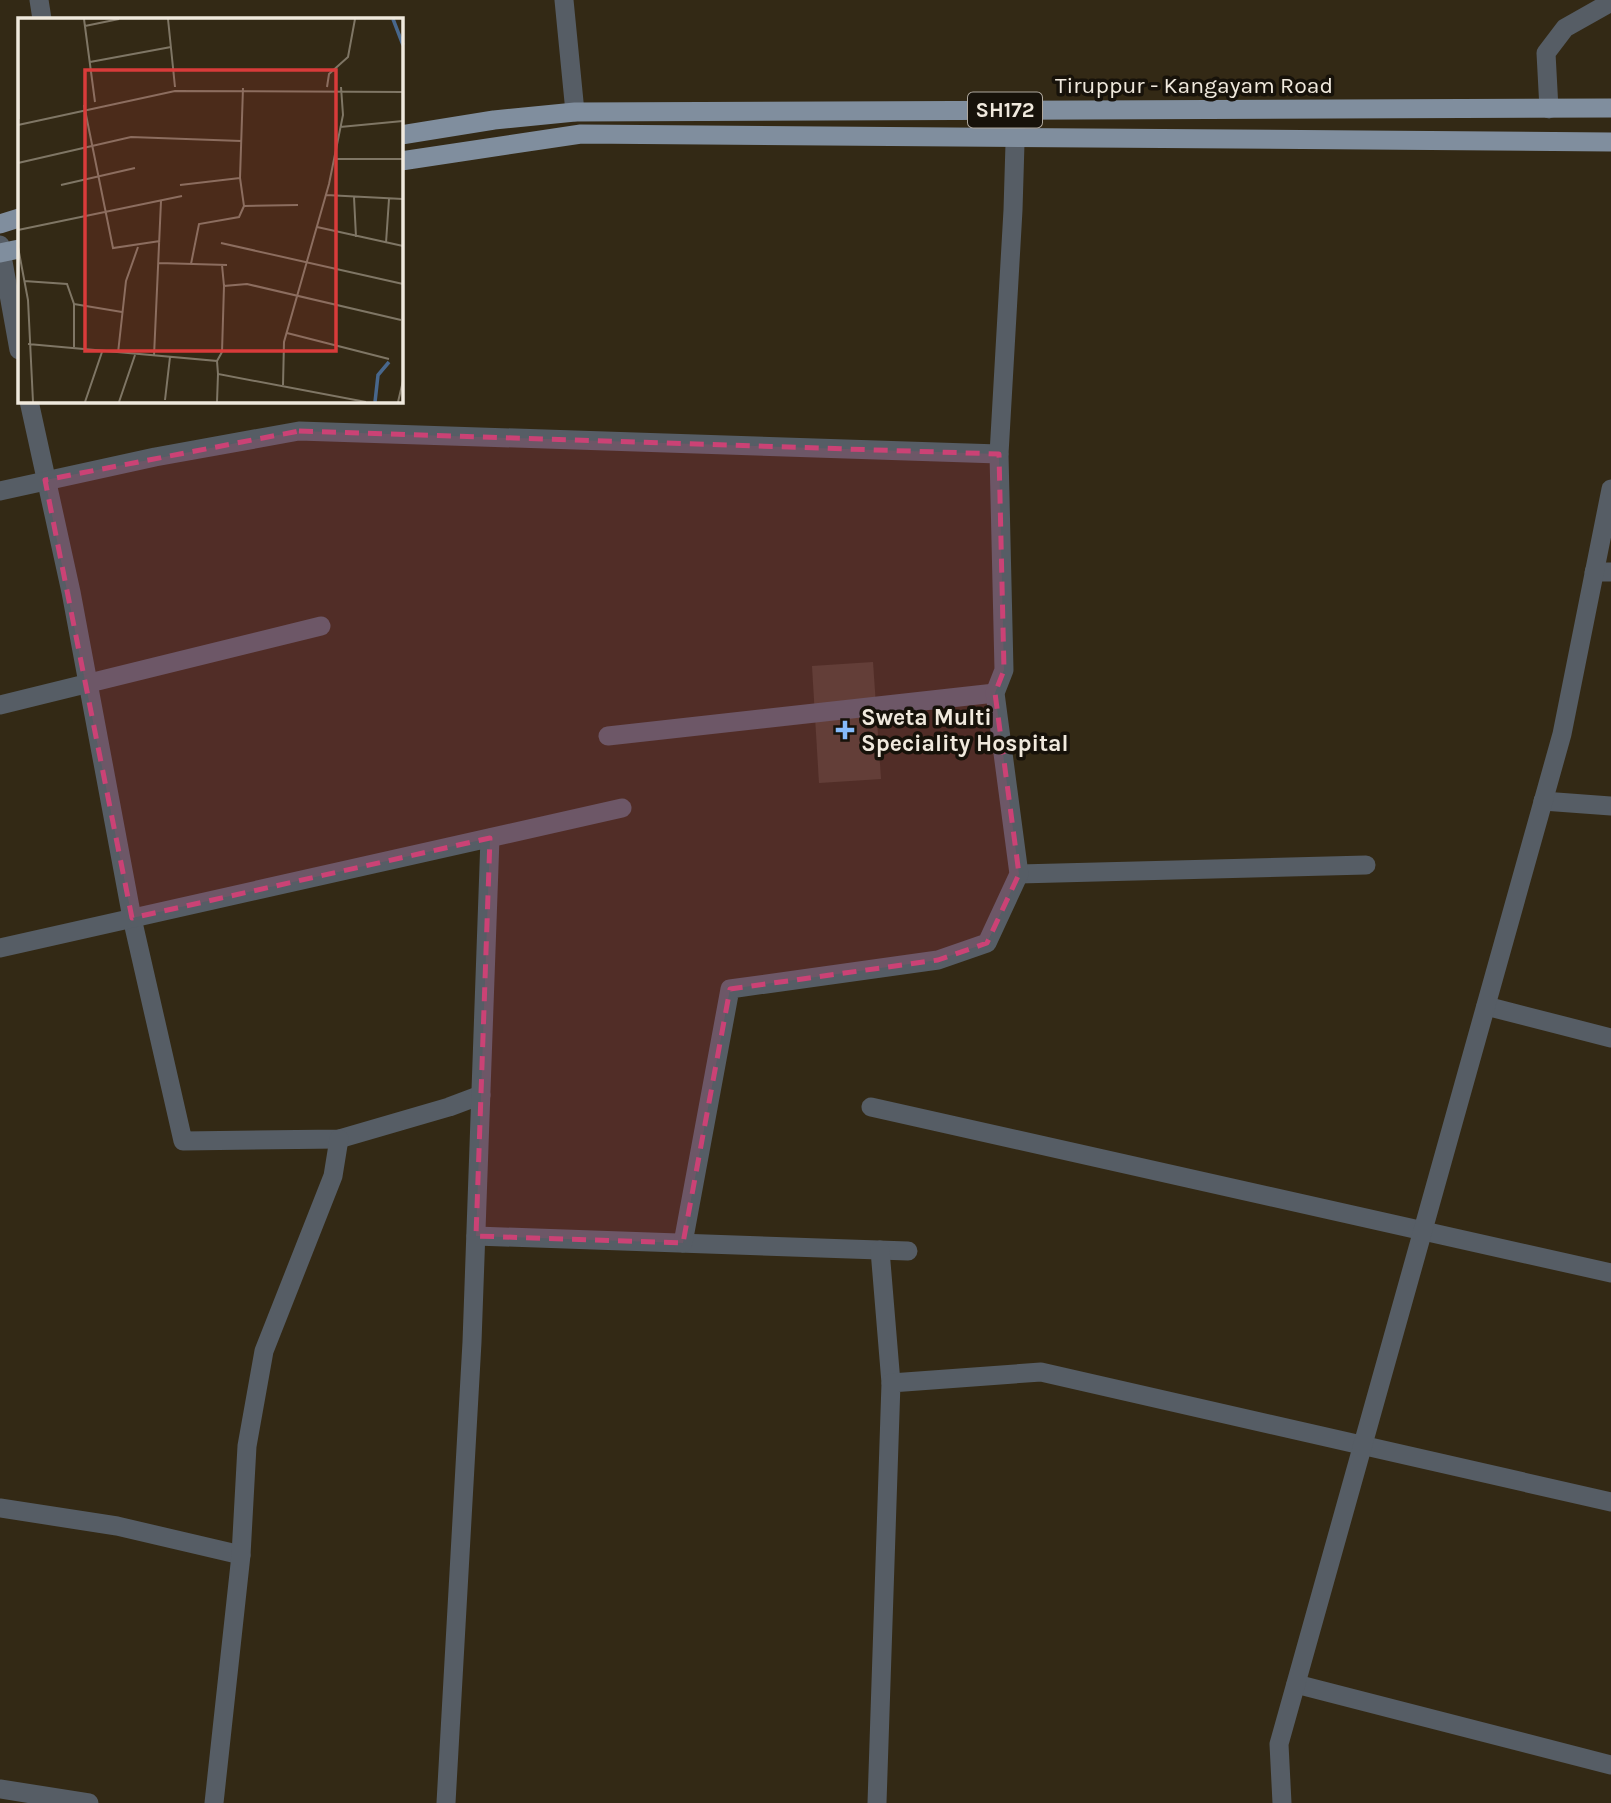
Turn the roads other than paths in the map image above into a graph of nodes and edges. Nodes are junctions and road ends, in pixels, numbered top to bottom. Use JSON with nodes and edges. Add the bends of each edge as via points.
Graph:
{"nodes":[{"id":1,"x":39,"y":0,"type":"edge"},
{"id":2,"x":564,"y":0,"type":"edge"},
{"id":3,"x":1611,"y":2,"type":"edge"},
{"id":4,"x":42,"y":18,"type":"edge"},
{"id":5,"x":1611,"y":108,"type":"edge"},
{"id":6,"x":1549,"y":109,"type":"junction"},
{"id":7,"x":1016,"y":110,"type":"junction"},
{"id":8,"x":575,"y":112,"type":"junction"},
{"id":9,"x":402,"y":135,"type":"edge"},
{"id":10,"x":1015,"y":136,"type":"junction"},
{"id":11,"x":1611,"y":142,"type":"edge"},
{"id":12,"x":402,"y":161,"type":"edge"},
{"id":13,"x":18,"y":218,"type":"edge"},
{"id":14,"x":0,"y":224,"type":"edge"},
{"id":15,"x":5,"y":250,"type":"edge"},
{"id":16,"x":18,"y":343,"type":"edge"},
{"id":17,"x":29,"y":402,"type":"edge"},
{"id":18,"x":999,"y":454,"type":"junction"},
{"id":19,"x":45,"y":480,"type":"junction"},
{"id":20,"x":1611,"y":489,"type":"edge"},
{"id":21,"x":0,"y":491,"type":"edge"},
{"id":22,"x":1603,"y":572,"type":"edge"},
{"id":23,"x":321,"y":626,"type":"dead end"},
{"id":24,"x":88,"y":685,"type":"junction"},
{"id":25,"x":995,"y":693,"type":"junction"},
{"id":26,"x":0,"y":705,"type":"edge"},
{"id":27,"x":608,"y":736,"type":"dead end"},
{"id":28,"x":1543,"y":801,"type":"junction"},
{"id":29,"x":1611,"y":806,"type":"edge"},
{"id":30,"x":622,"y":808,"type":"dead end"},
{"id":31,"x":490,"y":838,"type":"junction"},
{"id":32,"x":1366,"y":865,"type":"dead end"},
{"id":33,"x":1019,"y":874,"type":"junction"},
{"id":34,"x":132,"y":918,"type":"junction"},
{"id":35,"x":0,"y":948,"type":"edge"},
{"id":36,"x":1486,"y":1006,"type":"junction"},
{"id":37,"x":1611,"y":1038,"type":"edge"},
{"id":38,"x":481,"y":1095,"type":"junction"},
{"id":39,"x":872,"y":1107,"type":"dead end"},
{"id":40,"x":339,"y":1139,"type":"junction"},
{"id":41,"x":1423,"y":1230,"type":"junction"},
{"id":42,"x":476,"y":1236,"type":"junction"},
{"id":43,"x":683,"y":1243,"type":"junction"},
{"id":44,"x":880,"y":1250,"type":"junction"},
{"id":45,"x":908,"y":1251,"type":"dead end"},
{"id":46,"x":1611,"y":1273,"type":"edge"},
{"id":47,"x":891,"y":1383,"type":"junction"},
{"id":48,"x":1363,"y":1444,"type":"junction"},
{"id":49,"x":1611,"y":1502,"type":"edge"},
{"id":50,"x":0,"y":1508,"type":"edge"},
{"id":51,"x":241,"y":1555,"type":"junction"},
{"id":52,"x":1296,"y":1684,"type":"junction"},
{"id":53,"x":1611,"y":1765,"type":"edge"},
{"id":54,"x":0,"y":1789,"type":"edge"},
{"id":55,"x":89,"y":1803,"type":"edge"},
{"id":56,"x":214,"y":1803,"type":"edge"},
{"id":57,"x":446,"y":1803,"type":"edge"},
{"id":58,"x":877,"y":1803,"type":"edge"},
{"id":59,"x":1282,"y":1803,"type":"edge"}],
"edges":[{"from":1,"to":4,"type":"street"},
{"from":2,"to":8,"type":"street"},
{"from":3,"to":6,"type":"street","via":[[1565,28],[1546,54]]},
{"from":5,"to":6,"type":"main road","name":"Tiruppur - Kangayam Road","number":"SH172"},
{"from":6,"to":7,"type":"main road","name":"Tiruppur - Kangayam Road","number":"SH172"},
{"from":7,"to":8,"type":"main road","name":"Tiruppur - Kangayam Road","number":"SH172"},
{"from":7,"to":10,"type":"street"},
{"from":8,"to":9,"type":"main road","name":"Tiruppur - Kangayam Road","number":"SH172"},
{"from":10,"to":11,"type":"main road"},
{"from":10,"to":12,"type":"main road","via":[[581,134]]},
{"from":10,"to":18,"type":"street"},
{"from":13,"to":14,"type":"main road"},
{"from":15,"to":16,"type":"street"},
{"from":17,"to":19,"type":"street"},
{"from":18,"to":19,"type":"street","via":[[299,431]]},
{"from":18,"to":25,"type":"street","via":[[1004,670]]},
{"from":19,"to":21,"type":"street"},
{"from":19,"to":24,"type":"street"},
{"from":20,"to":22,"type":"street"},
{"from":22,"to":28,"type":"street"},
{"from":23,"to":24,"type":"street"},
{"from":24,"to":26,"type":"street"},
{"from":24,"to":34,"type":"street"},
{"from":25,"to":27,"type":"street"},
{"from":25,"to":33,"type":"street"},
{"from":28,"to":29,"type":"street"},
{"from":28,"to":36,"type":"street"},
{"from":30,"to":31,"type":"street"},
{"from":31,"to":34,"type":"street"},
{"from":31,"to":38,"type":"street"},
{"from":32,"to":33,"type":"street"},
{"from":33,"to":43,"type":"street","via":[[987,943],[938,960],[730,989]]},
{"from":34,"to":35,"type":"street"},
{"from":34,"to":40,"type":"street","via":[[183,1141]]},
{"from":36,"to":37,"type":"street"},
{"from":36,"to":41,"type":"street"},
{"from":38,"to":40,"type":"street"},
{"from":38,"to":42,"type":"street"},
{"from":39,"to":41,"type":"street"},
{"from":40,"to":51,"type":"street","via":[[334,1176],[264,1351],[247,1446]]},
{"from":41,"to":46,"type":"street"},
{"from":41,"to":48,"type":"street"},
{"from":42,"to":43,"type":"street"},
{"from":42,"to":57,"type":"street"},
{"from":43,"to":44,"type":"street"},
{"from":44,"to":45,"type":"street"},
{"from":44,"to":47,"type":"street"},
{"from":47,"to":48,"type":"street","via":[[1041,1372]]},
{"from":47,"to":58,"type":"street"},
{"from":48,"to":49,"type":"street"},
{"from":48,"to":52,"type":"street"},
{"from":50,"to":51,"type":"street","via":[[117,1526]]},
{"from":51,"to":56,"type":"street"},
{"from":52,"to":53,"type":"street"},
{"from":52,"to":59,"type":"street","via":[[1279,1744]]},
{"from":54,"to":55,"type":"street"}]}
